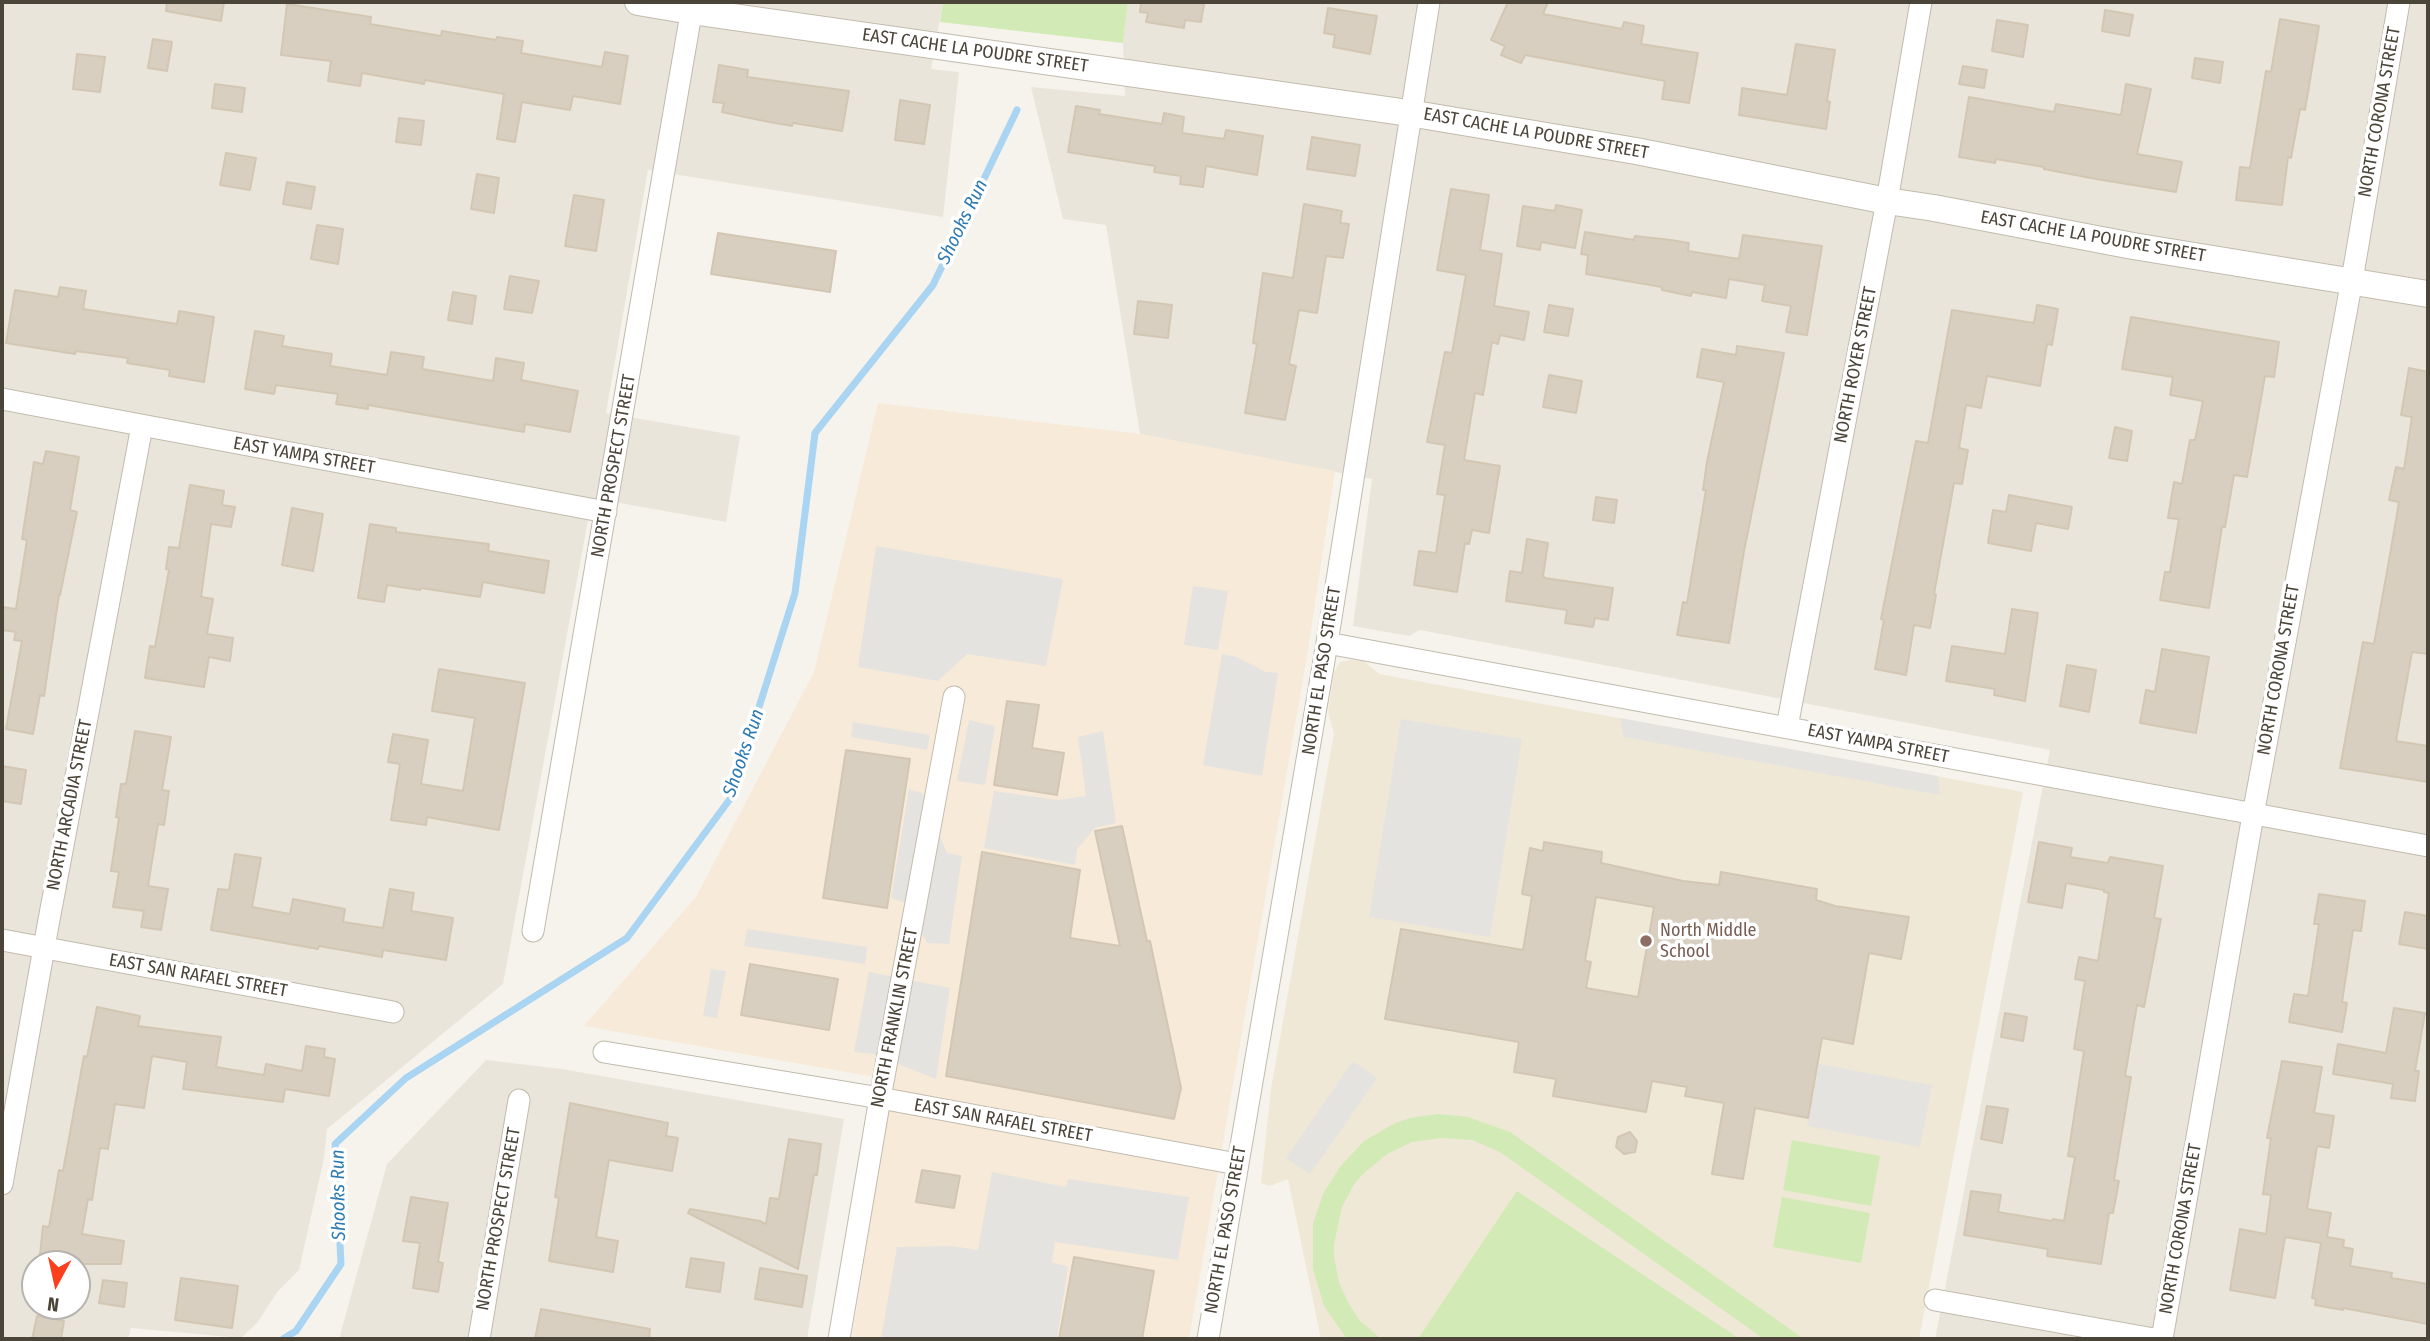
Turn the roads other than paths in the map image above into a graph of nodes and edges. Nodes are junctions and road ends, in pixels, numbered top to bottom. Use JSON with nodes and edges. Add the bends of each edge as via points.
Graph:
{"nodes":[{"id":1,"x":638,"y":2,"type":"edge"},
{"id":2,"x":1429,"y":2,"type":"edge"},
{"id":3,"x":1921,"y":2,"type":"edge"},
{"id":4,"x":2399,"y":2,"type":"edge"},
{"id":5,"x":692,"y":6,"type":"edge"},
{"id":6,"x":1409,"y":113,"type":"junction"},
{"id":7,"x":1887,"y":201,"type":"junction"},
{"id":8,"x":2352,"y":280,"type":"junction"},
{"id":9,"x":2428,"y":294,"type":"edge"},
{"id":10,"x":2,"y":399,"type":"edge"},
{"id":11,"x":142,"y":426,"type":"junction"},
{"id":12,"x":606,"y":512,"type":"junction"},
{"id":13,"x":1327,"y":643,"type":"junction"},
{"id":14,"x":954,"y":697,"type":"dead end"},
{"id":15,"x":1787,"y":727,"type":"junction"},
{"id":16,"x":2253,"y":815,"type":"junction"},
{"id":17,"x":2428,"y":846,"type":"edge"},
{"id":18,"x":533,"y":931,"type":"dead end"},
{"id":19,"x":2,"y":940,"type":"edge"},
{"id":20,"x":43,"y":948,"type":"junction"},
{"id":21,"x":393,"y":1012,"type":"dead end"},
{"id":22,"x":604,"y":1052,"type":"dead end"},
{"id":23,"x":880,"y":1098,"type":"junction"},
{"id":24,"x":519,"y":1100,"type":"dead end"},
{"id":25,"x":1237,"y":1164,"type":"junction"},
{"id":26,"x":2,"y":1184,"type":"edge"},
{"id":27,"x":1936,"y":1300,"type":"dead end"},
{"id":28,"x":479,"y":1339,"type":"edge"},
{"id":29,"x":839,"y":1339,"type":"edge"},
{"id":30,"x":1208,"y":1339,"type":"edge"},
{"id":31,"x":2154,"y":1339,"type":"edge"},
{"id":32,"x":2162,"y":1339,"type":"edge"}],
"edges":[{"from":1,"to":5,"type":"street","name":"EAST CACHE LA POUDRE STREET"},
{"from":2,"to":6,"type":"street","name":"NORTH EL PASO STREET"},
{"from":3,"to":7,"type":"street","name":"NORTH ROYER STREET"},
{"from":4,"to":8,"type":"street","name":"NORTH CORONA STREET"},
{"from":5,"to":6,"type":"street","name":"EAST CACHE LA POUDRE STREET"},
{"from":5,"to":12,"type":"street","name":"NORTH PROSPECT STREET"},
{"from":6,"to":7,"type":"street","name":"EAST CACHE LA POUDRE STREET","via":[[1636,151]]},
{"from":6,"to":13,"type":"street","name":"NORTH EL PASO STREET"},
{"from":7,"to":8,"type":"street","name":"EAST CACHE LA POUDRE STREET"},
{"from":7,"to":15,"type":"street","name":"NORTH ROYER STREET"},
{"from":8,"to":9,"type":"street","name":"EAST CACHE LA POUDRE STREET"},
{"from":8,"to":16,"type":"street","name":"NORTH CORONA STREET"},
{"from":10,"to":11,"type":"street","name":"EAST YAMPA STREET"},
{"from":11,"to":12,"type":"street","name":"EAST YAMPA STREET"},
{"from":11,"to":20,"type":"street","name":"NORTH ARCADIA STREET"},
{"from":12,"to":18,"type":"street","name":"NORTH PROSPECT STREET"},
{"from":13,"to":15,"type":"street","name":"EAST YAMPA STREET"},
{"from":13,"to":25,"type":"street","name":"NORTH EL PASO STREET"},
{"from":14,"to":23,"type":"street","name":"NORTH FRANKLIN STREET"},
{"from":15,"to":16,"type":"street","name":"EAST YAMPA STREET"},
{"from":16,"to":17,"type":"street","name":"EAST YAMPA STREET"},
{"from":16,"to":32,"type":"street","name":"NORTH CORONA STREET"},
{"from":19,"to":20,"type":"street","name":"EAST SAN RAFAEL STREET"},
{"from":20,"to":21,"type":"street","name":"EAST SAN RAFAEL STREET"},
{"from":20,"to":26,"type":"street","name":"NORTH ARCADIA STREET"},
{"from":22,"to":23,"type":"street","name":"EAST SAN RAFAEL STREET"},
{"from":23,"to":25,"type":"street","name":"EAST SAN RAFAEL STREET"},
{"from":23,"to":29,"type":"street","name":"NORTH FRANKLIN STREET"},
{"from":24,"to":28,"type":"street","name":"NORTH PROSPECT STREET"},
{"from":25,"to":30,"type":"street","name":"NORTH EL PASO STREET"},
{"from":27,"to":31,"type":"street"}]}
